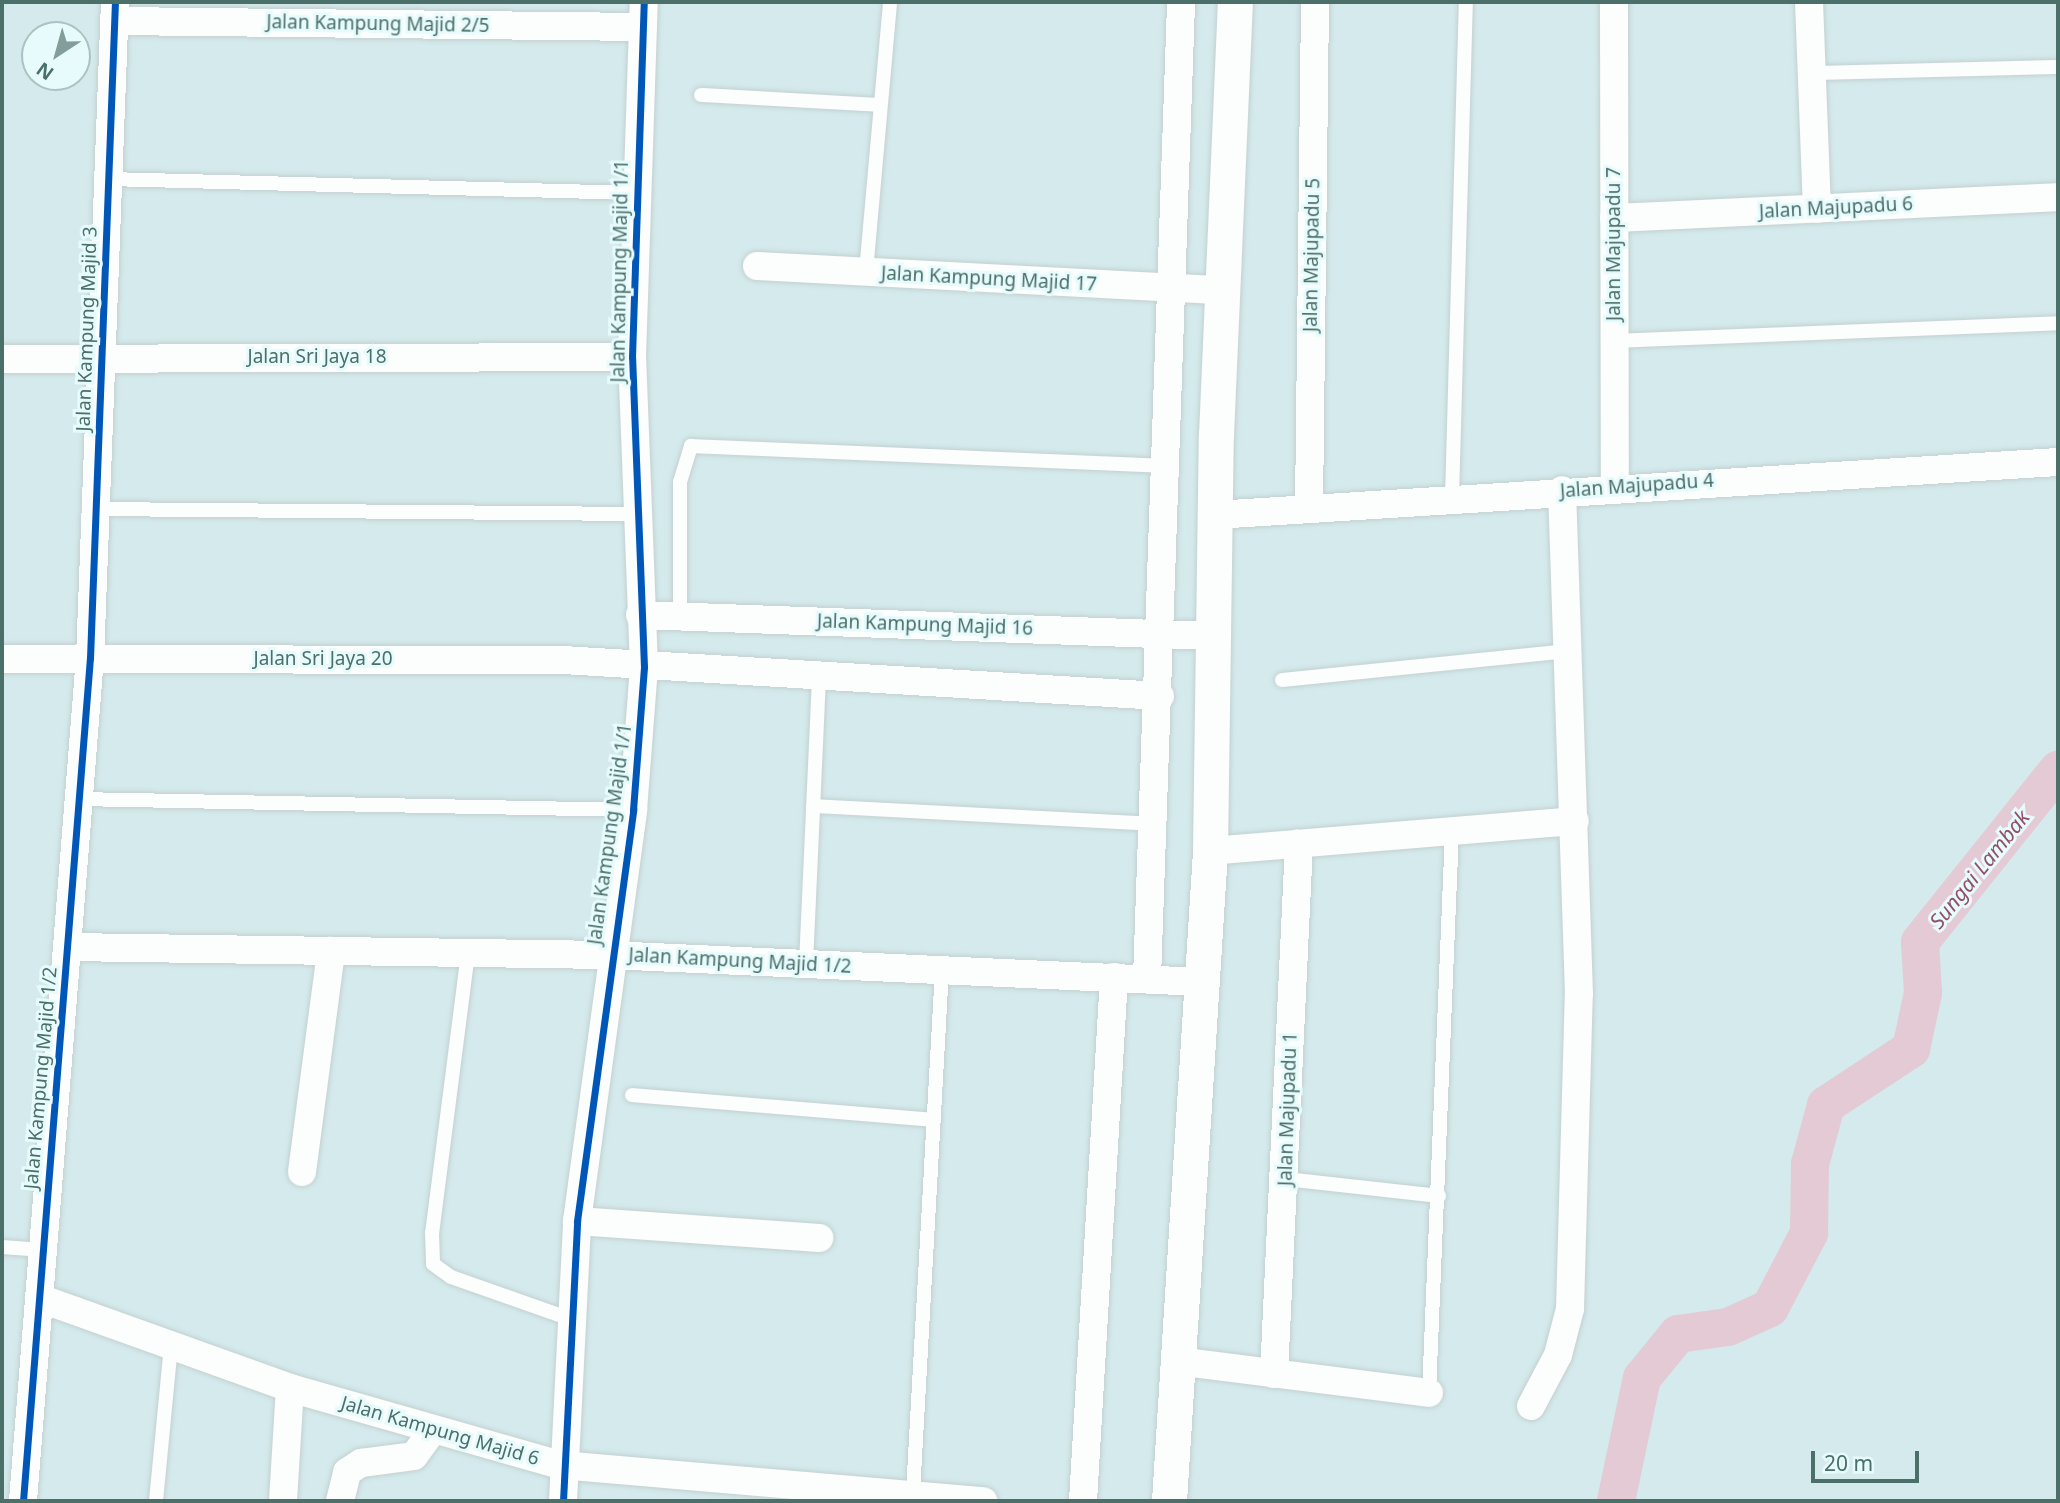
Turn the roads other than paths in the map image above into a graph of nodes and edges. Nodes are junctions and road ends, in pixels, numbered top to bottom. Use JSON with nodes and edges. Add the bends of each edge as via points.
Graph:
{"nodes":[{"id":1,"x":890,"y":2,"type":"edge"},
{"id":2,"x":1181,"y":2,"type":"edge"},
{"id":3,"x":1236,"y":2,"type":"edge"},
{"id":4,"x":1315,"y":2,"type":"edge"},
{"id":5,"x":1466,"y":2,"type":"edge"},
{"id":6,"x":1614,"y":2,"type":"edge"},
{"id":7,"x":1809,"y":2,"type":"edge"},
{"id":8,"x":115,"y":11,"type":"edge"},
{"id":9,"x":374,"y":13,"type":"edge"},
{"id":10,"x":643,"y":15,"type":"edge"},
{"id":11,"x":2058,"y":67,"type":"edge"},
{"id":12,"x":1814,"y":73,"type":"junction"},
{"id":13,"x":701,"y":95,"type":"dead end"},
{"id":14,"x":880,"y":105,"type":"junction"},
{"id":15,"x":108,"y":179,"type":"junction"},
{"id":16,"x":637,"y":193,"type":"junction"},
{"id":17,"x":2058,"y":198,"type":"edge"},
{"id":18,"x":1817,"y":209,"type":"junction"},
{"id":19,"x":1615,"y":218,"type":"junction"},
{"id":20,"x":757,"y":266,"type":"dead end"},
{"id":21,"x":866,"y":272,"type":"junction"},
{"id":22,"x":1171,"y":290,"type":"junction"},
{"id":23,"x":1221,"y":290,"type":"junction"},
{"id":24,"x":2058,"y":323,"type":"edge"},
{"id":25,"x":1614,"y":341,"type":"junction"},
{"id":26,"x":632,"y":357,"type":"junction"},
{"id":27,"x":101,"y":358,"type":"junction"},
{"id":28,"x":2,"y":359,"type":"edge"},
{"id":29,"x":2058,"y":462,"type":"edge"},
{"id":30,"x":1167,"y":466,"type":"junction"},
{"id":31,"x":1615,"y":486,"type":"junction"},
{"id":32,"x":1562,"y":490,"type":"junction"},
{"id":33,"x":1452,"y":498,"type":"junction"},
{"id":34,"x":1308,"y":508,"type":"junction"},
{"id":35,"x":95,"y":509,"type":"junction"},
{"id":36,"x":638,"y":514,"type":"junction"},
{"id":37,"x":1215,"y":515,"type":"junction"},
{"id":38,"x":640,"y":615,"type":"junction"},
{"id":39,"x":680,"y":618,"type":"junction"},
{"id":40,"x":1163,"y":632,"type":"junction"},
{"id":41,"x":1211,"y":636,"type":"junction"},
{"id":42,"x":1569,"y":651,"type":"junction"},
{"id":43,"x":90,"y":658,"type":"junction"},
{"id":44,"x":2,"y":659,"type":"edge"},
{"id":45,"x":644,"y":667,"type":"junction"},
{"id":46,"x":819,"y":675,"type":"junction"},
{"id":47,"x":1282,"y":680,"type":"dead end"},
{"id":48,"x":1160,"y":696,"type":"junction"},
{"id":49,"x":78,"y":799,"type":"junction"},
{"id":50,"x":813,"y":806,"type":"junction"},
{"id":51,"x":633,"y":810,"type":"junction"},
{"id":52,"x":1575,"y":821,"type":"junction"},
{"id":53,"x":1154,"y":824,"type":"junction"},
{"id":54,"x":1452,"y":831,"type":"junction"},
{"id":55,"x":1299,"y":844,"type":"junction"},
{"id":56,"x":1210,"y":851,"type":"junction"},
{"id":57,"x":67,"y":947,"type":"junction"},
{"id":58,"x":331,"y":951,"type":"junction"},
{"id":59,"x":468,"y":953,"type":"junction"},
{"id":60,"x":609,"y":955,"type":"junction"},
{"id":61,"x":806,"y":964,"type":"junction"},
{"id":62,"x":942,"y":970,"type":"junction"},
{"id":63,"x":1114,"y":977,"type":"junction"},
{"id":64,"x":1147,"y":978,"type":"junction"},
{"id":65,"x":1202,"y":982,"type":"junction"},
{"id":66,"x":632,"y":1095,"type":"dead end"},
{"id":67,"x":934,"y":1120,"type":"junction"},
{"id":68,"x":302,"y":1172,"type":"dead end"},
{"id":69,"x":1286,"y":1179,"type":"junction"},
{"id":70,"x":1439,"y":1196,"type":"junction"},
{"id":71,"x":577,"y":1221,"type":"junction"},
{"id":72,"x":819,"y":1238,"type":"dead end"},
{"id":73,"x":2,"y":1247,"type":"edge"},
{"id":74,"x":43,"y":1250,"type":"junction"},
{"id":75,"x":39,"y":1298,"type":"junction"},
{"id":76,"x":570,"y":1319,"type":"junction"},
{"id":77,"x":171,"y":1345,"type":"junction"},
{"id":78,"x":1177,"y":1362,"type":"junction"},
{"id":79,"x":1274,"y":1374,"type":"junction"},
{"id":80,"x":290,"y":1388,"type":"junction"},
{"id":81,"x":1429,"y":1393,"type":"joint"},
{"id":82,"x":1531,"y":1406,"type":"dead end"},
{"id":83,"x":433,"y":1430,"type":"junction"},
{"id":84,"x":560,"y":1465,"type":"junction"},
{"id":85,"x":913,"y":1493,"type":"junction"},
{"id":86,"x":23,"y":1501,"type":"edge"},
{"id":87,"x":156,"y":1501,"type":"edge"},
{"id":88,"x":283,"y":1501,"type":"edge"},
{"id":89,"x":340,"y":1501,"type":"edge"},
{"id":90,"x":563,"y":1501,"type":"edge"},
{"id":91,"x":972,"y":1501,"type":"edge"},
{"id":92,"x":983,"y":1501,"type":"edge"},
{"id":93,"x":1083,"y":1501,"type":"edge"},
{"id":94,"x":1169,"y":1501,"type":"edge"}],
"edges":[{"from":1,"to":14,"type":"lane"},
{"from":2,"to":22,"type":"street"},
{"from":3,"to":23,"type":"street"},
{"from":4,"to":34,"type":"street","name":"Jalan Majupadu 5"},
{"from":5,"to":33,"type":"lane"},
{"from":6,"to":19,"type":"street","name":"Jalan Majupadu 7"},
{"from":7,"to":12,"type":"street"},
{"from":8,"to":9,"type":"street","name":"Jalan Kampung Majid 2/5"},
{"from":8,"to":15,"type":"street","name":"Jalan Kampung Majid 3"},
{"from":9,"to":10,"type":"street","name":"Jalan Kampung Majid 2/5"},
{"from":10,"to":16,"type":"street","name":"Jalan Kampung Majid 1/1"},
{"from":11,"to":12,"type":"lane"},
{"from":12,"to":18,"type":"street"},
{"from":13,"to":14,"type":"lane"},
{"from":14,"to":21,"type":"lane"},
{"from":15,"to":16,"type":"lane"},
{"from":15,"to":27,"type":"street","name":"Jalan Kampung Majid 3"},
{"from":16,"to":26,"type":"street","name":"Jalan Kampung Majid 1/1"},
{"from":17,"to":18,"type":"street","name":"Jalan Majupadu 6"},
{"from":18,"to":19,"type":"street","name":"Jalan Majupadu 6"},
{"from":19,"to":25,"type":"street","name":"Jalan Majupadu 7"},
{"from":20,"to":21,"type":"street","name":"Jalan Kampung Majid 17"},
{"from":21,"to":22,"type":"street","name":"Jalan Kampung Majid 17"},
{"from":22,"to":23,"type":"street","name":"Jalan Kampung Majid 17"},
{"from":22,"to":30,"type":"street"},
{"from":23,"to":37,"type":"street"},
{"from":24,"to":25,"type":"lane"},
{"from":25,"to":31,"type":"street","name":"Jalan Majupadu 7"},
{"from":26,"to":27,"type":"street","name":"Jalan Sri Jaya 18"},
{"from":26,"to":36,"type":"street","name":"Jalan Kampung Majid 1/1"},
{"from":27,"to":28,"type":"street","name":"Jalan Sri Jaya 18"},
{"from":27,"to":35,"type":"street","name":"Jalan Kampung Majid 3"},
{"from":29,"to":31,"type":"street","name":"Jalan Majupadu 4"},
{"from":30,"to":39,"type":"lane","via":[[691,446],[680,482]]},
{"from":30,"to":40,"type":"street"},
{"from":31,"to":32,"type":"street","name":"Jalan Majupadu 4"},
{"from":32,"to":33,"type":"street","name":"Jalan Majupadu 4"},
{"from":32,"to":42,"type":"street"},
{"from":33,"to":34,"type":"street","name":"Jalan Majupadu 4"},
{"from":34,"to":37,"type":"street","name":"Jalan Majupadu 4"},
{"from":35,"to":36,"type":"lane"},
{"from":35,"to":43,"type":"street","name":"Jalan Kampung Majid 3"},
{"from":36,"to":38,"type":"street","name":"Jalan Kampung Majid 1/1"},
{"from":37,"to":41,"type":"street"},
{"from":38,"to":39,"type":"street","name":"Jalan Kampung Majid 16"},
{"from":38,"to":45,"type":"street","name":"Jalan Kampung Majid 1/1"},
{"from":39,"to":40,"type":"street","name":"Jalan Kampung Majid 16"},
{"from":40,"to":41,"type":"street","name":"Jalan Kampung Majid 16"},
{"from":40,"to":48,"type":"street"},
{"from":41,"to":56,"type":"street"},
{"from":42,"to":47,"type":"lane"},
{"from":42,"to":52,"type":"street"},
{"from":43,"to":44,"type":"street","name":"Jalan Sri Jaya 20"},
{"from":43,"to":45,"type":"street","name":"Jalan Sri Jaya 20","via":[[563,660]]},
{"from":43,"to":49,"type":"street","name":"Jalan Kampung Majid 1/2"},
{"from":45,"to":46,"type":"street","name":"Jalan Sri Jaya 20"},
{"from":45,"to":51,"type":"street","name":"Jalan Kampung Majid 1/1"},
{"from":46,"to":48,"type":"street","name":"Jalan Sri Jaya 20"},
{"from":46,"to":50,"type":"lane"},
{"from":48,"to":53,"type":"street"},
{"from":49,"to":51,"type":"lane"},
{"from":49,"to":57,"type":"street","name":"Jalan Kampung Majid 1/2"},
{"from":50,"to":53,"type":"lane"},
{"from":50,"to":61,"type":"lane"},
{"from":51,"to":60,"type":"street","name":"Jalan Kampung Majid 1/1"},
{"from":52,"to":54,"type":"street"},
{"from":52,"to":82,"type":"street","via":[[1579,994],[1570,1309],[1558,1355]]},
{"from":53,"to":64,"type":"street"},
{"from":54,"to":55,"type":"street"},
{"from":54,"to":70,"type":"lane"},
{"from":55,"to":56,"type":"street"},
{"from":55,"to":69,"type":"street","name":"Jalan Majupadu 1"},
{"from":56,"to":65,"type":"street"},
{"from":57,"to":58,"type":"street","name":"Jalan Kampung Majid 1/2"},
{"from":57,"to":74,"type":"street","name":"Jalan Kampung Majid 1/2"},
{"from":58,"to":59,"type":"street","name":"Jalan Kampung Majid 1/2"},
{"from":58,"to":68,"type":"street"},
{"from":59,"to":60,"type":"street","name":"Jalan Kampung Majid 1/2"},
{"from":59,"to":76,"type":"lane","via":[[432,1233],[433,1264],[451,1277]]},
{"from":60,"to":61,"type":"street","name":"Jalan Kampung Majid 1/2"},
{"from":60,"to":71,"type":"street","name":"Jalan Kampung Majid 1/1"},
{"from":61,"to":62,"type":"street","name":"Jalan Kampung Majid 1/2"},
{"from":62,"to":63,"type":"street","name":"Jalan Kampung Majid 1/2"},
{"from":62,"to":67,"type":"lane"},
{"from":63,"to":64,"type":"street","name":"Jalan Kampung Majid 1/2"},
{"from":63,"to":93,"type":"street"},
{"from":64,"to":65,"type":"street","name":"Jalan Kampung Majid 1/2"},
{"from":65,"to":78,"type":"street"},
{"from":66,"to":67,"type":"lane"},
{"from":67,"to":85,"type":"lane"},
{"from":69,"to":70,"type":"lane"},
{"from":69,"to":79,"type":"street","name":"Jalan Majupadu 1"},
{"from":70,"to":81,"type":"lane"},
{"from":71,"to":72,"type":"street"},
{"from":71,"to":76,"type":"street","name":"Jalan Kampung Majid 1/1"},
{"from":73,"to":74,"type":"lane"},
{"from":74,"to":75,"type":"street","name":"Jalan Kampung Majid 1/2"},
{"from":75,"to":77,"type":"street","name":"Jalan Kampung Majid 6"},
{"from":75,"to":86,"type":"street","name":"Jalan Kampung Majid 1/2"},
{"from":76,"to":84,"type":"street","name":"Jalan Kampung Majid 1/1"},
{"from":77,"to":80,"type":"street","name":"Jalan Kampung Majid 6"},
{"from":77,"to":87,"type":"lane"},
{"from":78,"to":79,"type":"street"},
{"from":78,"to":94,"type":"street"},
{"from":79,"to":81,"type":"street"},
{"from":80,"to":83,"type":"street","name":"Jalan Kampung Majid 6"},
{"from":80,"to":88,"type":"street"},
{"from":83,"to":84,"type":"street","name":"Jalan Kampung Majid 6"},
{"from":83,"to":89,"type":"street","via":[[414,1455],[361,1463],[347,1472]]},
{"from":84,"to":85,"type":"street","name":"Jalan Kampung Majid 6"},
{"from":84,"to":90,"type":"street","name":"Jalan Kampung Majid 1/1"},
{"from":85,"to":91,"type":"street","name":"Jalan Kampung Majid 6"},
{"from":91,"to":92,"type":"street","name":"Jalan Kampung Majid 6"}]}
